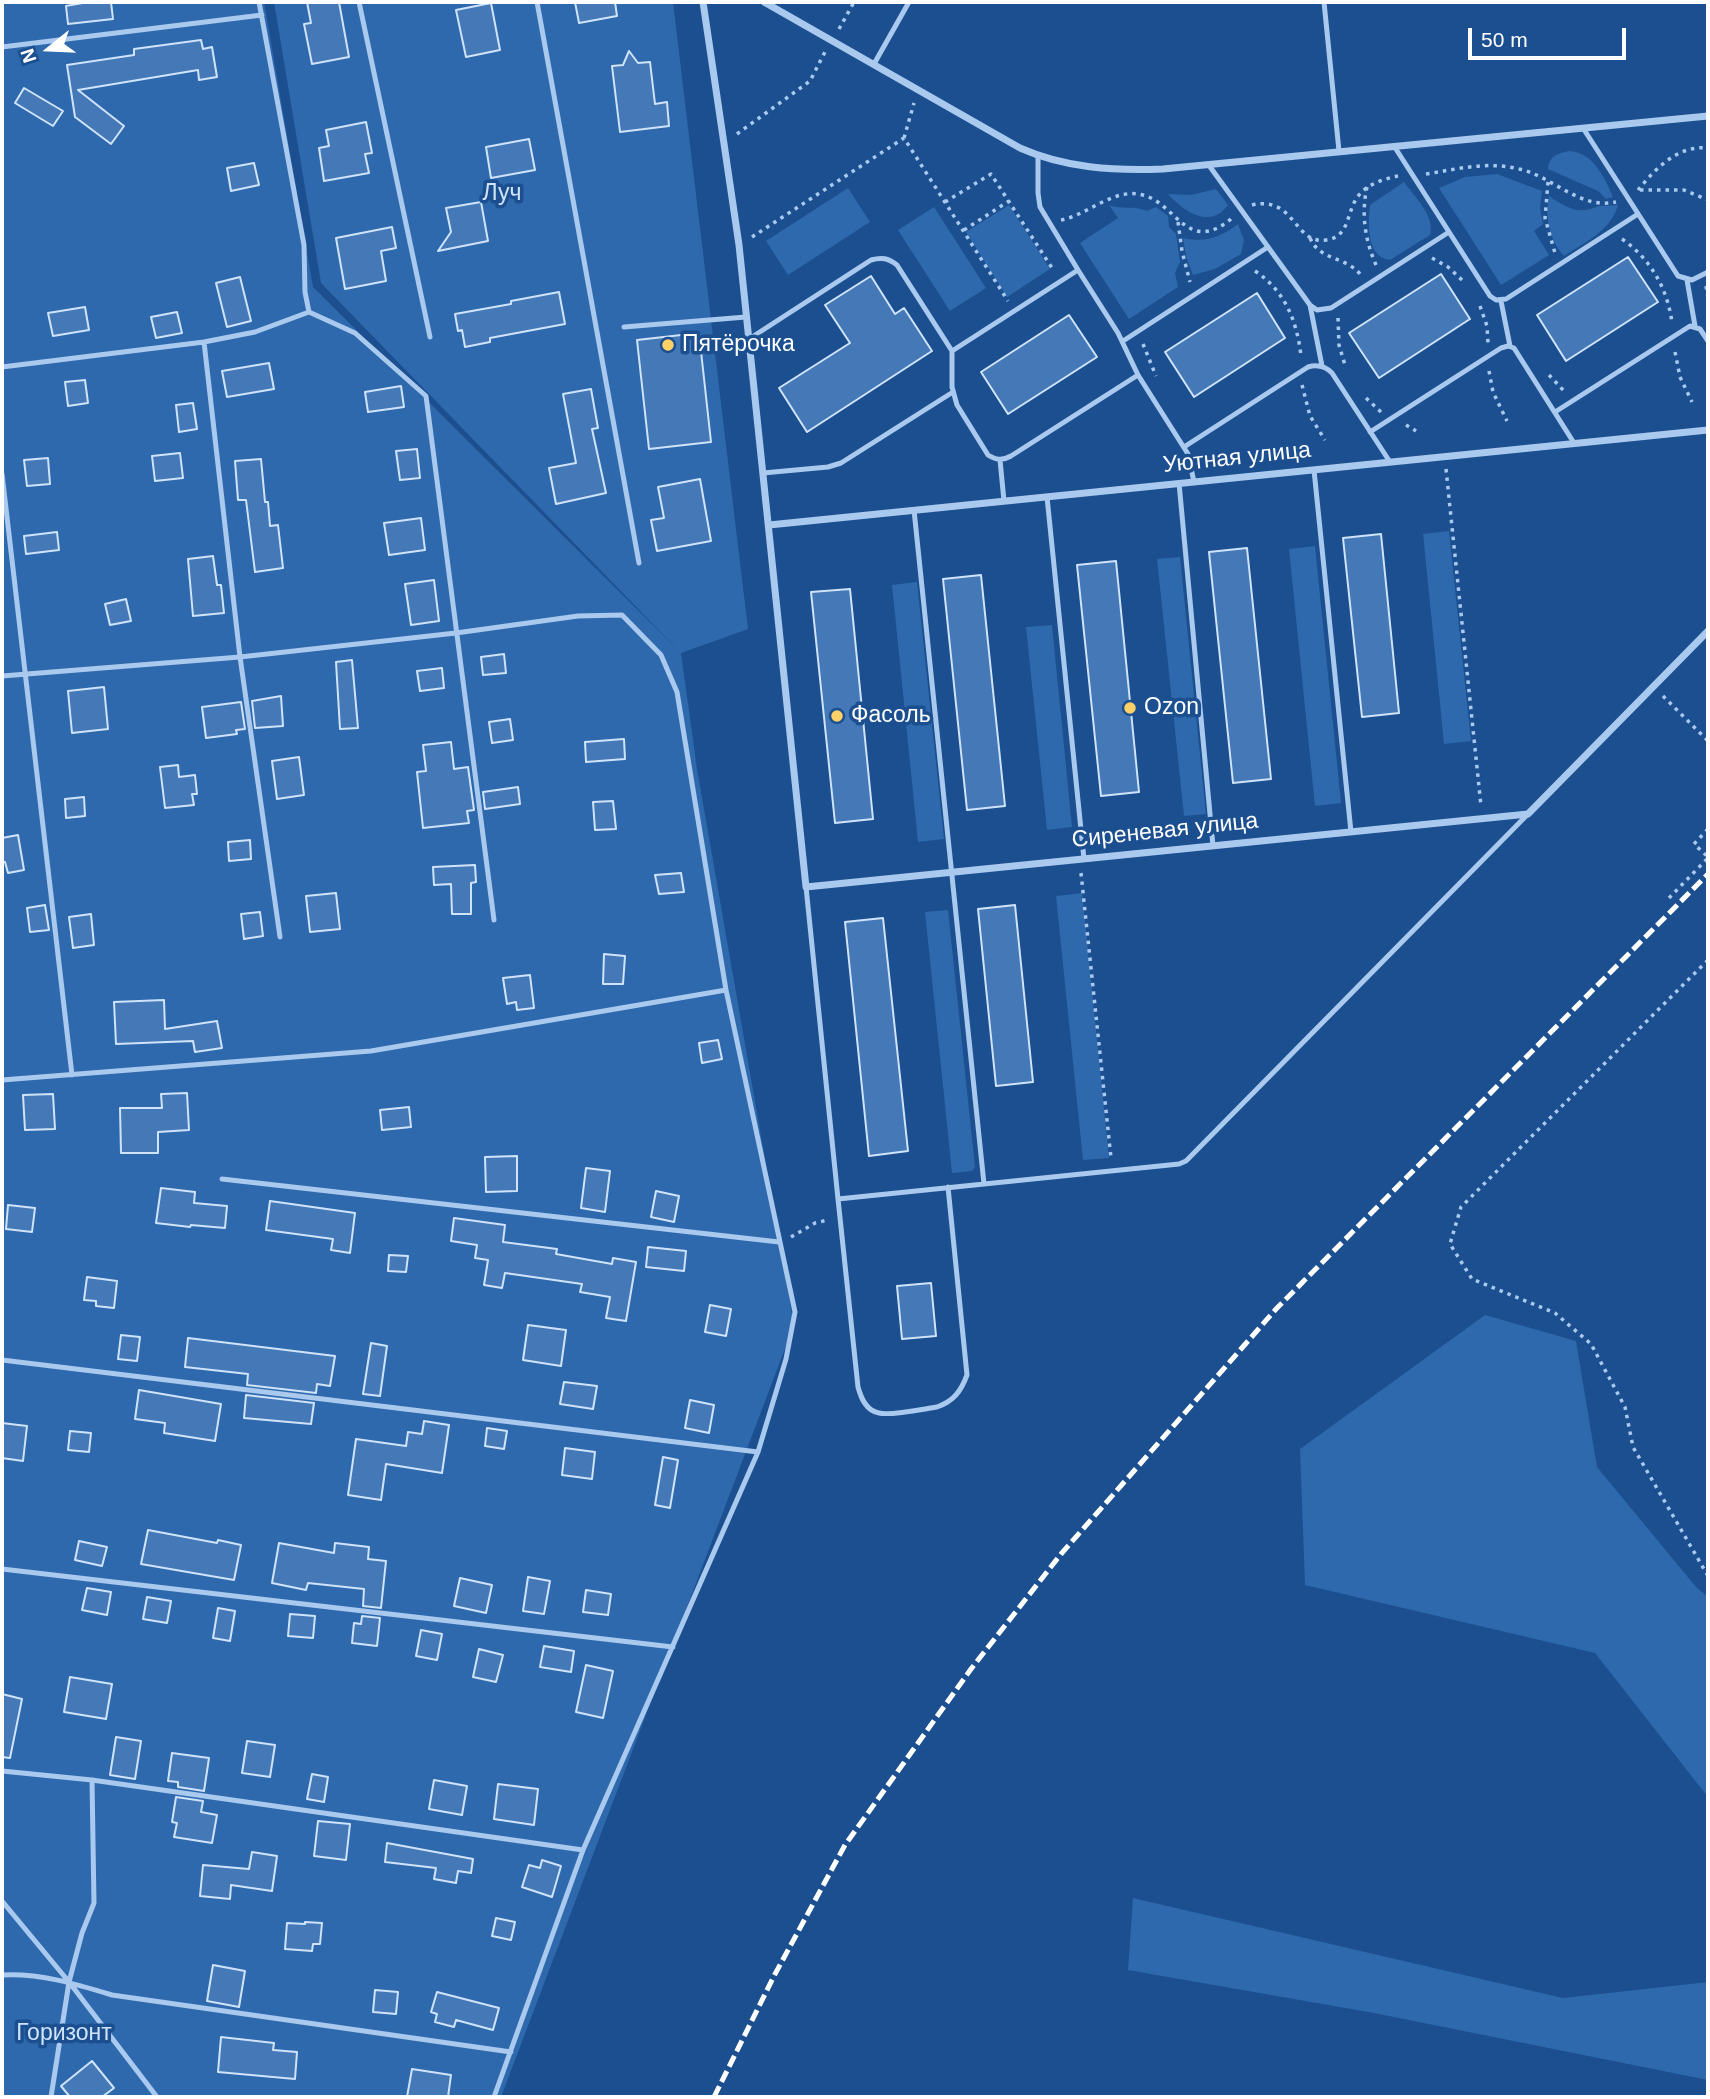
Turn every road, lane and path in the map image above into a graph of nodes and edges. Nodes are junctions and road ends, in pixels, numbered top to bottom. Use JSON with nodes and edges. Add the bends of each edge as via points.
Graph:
{"nodes":[{"id":1,"x":259,"y":2,"type":"edge"},
{"id":2,"x":359,"y":2,"type":"edge"},
{"id":3,"x":537,"y":2,"type":"edge"},
{"id":4,"x":703,"y":2,"type":"edge"},
{"id":5,"x":764,"y":2,"type":"edge"},
{"id":6,"x":854,"y":2,"type":"edge"},
{"id":7,"x":909,"y":2,"type":"edge"},
{"id":8,"x":1324,"y":2,"type":"edge"},
{"id":9,"x":261,"y":15,"type":"junction"},
{"id":10,"x":832,"y":40,"type":"junction"},
{"id":11,"x":2,"y":47,"type":"edge"},
{"id":12,"x":874,"y":64,"type":"junction"},
{"id":13,"x":918,"y":90,"type":"junction"},
{"id":14,"x":1708,"y":116,"type":"edge"},
{"id":15,"x":1583,"y":128,"type":"junction"},
{"id":16,"x":904,"y":138,"type":"junction"},
{"id":17,"x":724,"y":144,"type":"junction"},
{"id":18,"x":1394,"y":146,"type":"junction"},
{"id":19,"x":1708,"y":148,"type":"edge"},
{"id":20,"x":1339,"y":151,"type":"junction"},
{"id":21,"x":1038,"y":156,"type":"junction"},
{"id":22,"x":1208,"y":164,"type":"junction"},
{"id":23,"x":1412,"y":175,"type":"junction"},
{"id":24,"x":1548,"y":181,"type":"junction"},
{"id":25,"x":1367,"y":187,"type":"junction"},
{"id":26,"x":1627,"y":197,"type":"junction"},
{"id":27,"x":1708,"y":200,"type":"edge"},
{"id":28,"x":1009,"y":201,"type":"junction"},
{"id":29,"x":945,"y":202,"type":"junction"},
{"id":30,"x":1242,"y":211,"type":"junction"},
{"id":31,"x":1638,"y":214,"type":"junction"},
{"id":32,"x":1047,"y":222,"type":"junction"},
{"id":33,"x":1178,"y":222,"type":"junction"},
{"id":34,"x":963,"y":231,"type":"junction"},
{"id":35,"x":1449,"y":232,"type":"junction"},
{"id":36,"x":1610,"y":232,"type":"junction"},
{"id":37,"x":1310,"y":238,"type":"junction"},
{"id":38,"x":739,"y":245,"type":"junction"},
{"id":39,"x":1268,"y":247,"type":"junction"},
{"id":40,"x":1418,"y":253,"type":"junction"},
{"id":41,"x":1241,"y":264,"type":"junction"},
{"id":42,"x":1561,"y":264,"type":"junction"},
{"id":43,"x":1078,"y":270,"type":"junction"},
{"id":44,"x":1708,"y":272,"type":"edge"},
{"id":45,"x":1382,"y":275,"type":"junction"},
{"id":46,"x":1061,"y":281,"type":"junction"},
{"id":47,"x":1687,"y":281,"type":"junction"},
{"id":48,"x":1465,"y":283,"type":"dead end"},
{"id":49,"x":1367,"y":285,"type":"junction"},
{"id":50,"x":1195,"y":294,"type":"junction"},
{"id":51,"x":1476,"y":299,"type":"dead end"},
{"id":52,"x":1501,"y":301,"type":"junction"},
{"id":53,"x":1340,"y":302,"type":"junction"},
{"id":54,"x":1310,"y":305,"type":"junction"},
{"id":55,"x":1015,"y":311,"type":"junction"},
{"id":56,"x":309,"y":312,"type":"junction"},
{"id":57,"x":746,"y":317,"type":"junction"},
{"id":58,"x":1695,"y":326,"type":"junction"},
{"id":59,"x":624,"y":327,"type":"dead end"},
{"id":60,"x":1139,"y":330,"type":"junction"},
{"id":61,"x":1674,"y":336,"type":"junction"},
{"id":62,"x":430,"y":337,"type":"dead end"},
{"id":63,"x":749,"y":339,"type":"junction"},
{"id":64,"x":1123,"y":341,"type":"junction"},
{"id":65,"x":1708,"y":341,"type":"edge"},
{"id":66,"x":204,"y":342,"type":"junction"},
{"id":67,"x":1510,"y":346,"type":"junction"},
{"id":68,"x":952,"y":351,"type":"junction"},
{"id":69,"x":1488,"y":356,"type":"junction"},
{"id":70,"x":1322,"y":366,"type":"junction"},
{"id":71,"x":2,"y":367,"type":"edge"},
{"id":72,"x":1347,"y":370,"type":"dead end"},
{"id":73,"x":1302,"y":371,"type":"junction"},
{"id":74,"x":1545,"y":371,"type":"dead end"},
{"id":75,"x":1138,"y":375,"type":"junction"},
{"id":76,"x":1161,"y":386,"type":"dead end"},
{"id":77,"x":953,"y":392,"type":"junction"},
{"id":78,"x":1360,"y":393,"type":"dead end"},
{"id":79,"x":1574,"y":400,"type":"junction"},
{"id":80,"x":1692,"y":402,"type":"dead end"},
{"id":81,"x":1555,"y":412,"type":"junction"},
{"id":82,"x":1391,"y":419,"type":"junction"},
{"id":83,"x":1507,"y":421,"type":"dead end"},
{"id":84,"x":1416,"y":430,"type":"dead end"},
{"id":85,"x":1708,"y":430,"type":"edge"},
{"id":86,"x":1370,"y":432,"type":"junction"},
{"id":87,"x":1325,"y":440,"type":"dead end"},
{"id":88,"x":1574,"y":443,"type":"junction"},
{"id":89,"x":1184,"y":447,"type":"junction"},
{"id":90,"x":1445,"y":456,"type":"junction"},
{"id":91,"x":1000,"y":460,"type":"junction"},
{"id":92,"x":1390,"y":462,"type":"junction"},
{"id":93,"x":1314,"y":470,"type":"junction"},
{"id":94,"x":763,"y":473,"type":"junction"},
{"id":95,"x":2,"y":474,"type":"edge"},
{"id":96,"x":1194,"y":482,"type":"junction"},
{"id":97,"x":1179,"y":484,"type":"junction"},
{"id":98,"x":1047,"y":497,"type":"junction"},
{"id":99,"x":1004,"y":501,"type":"junction"},
{"id":100,"x":915,"y":510,"type":"junction"},
{"id":101,"x":769,"y":525,"type":"junction"},
{"id":102,"x":639,"y":563,"type":"dead end"},
{"id":103,"x":1708,"y":631,"type":"edge"},
{"id":104,"x":456,"y":633,"type":"junction"},
{"id":105,"x":240,"y":657,"type":"junction"},
{"id":106,"x":26,"y":673,"type":"junction"},
{"id":107,"x":2,"y":676,"type":"edge"},
{"id":108,"x":1653,"y":687,"type":"junction"},
{"id":109,"x":1708,"y":741,"type":"edge"},
{"id":110,"x":1528,"y":814,"type":"junction"},
{"id":111,"x":1482,"y":818,"type":"junction"},
{"id":112,"x":1708,"y":829,"type":"edge"},
{"id":113,"x":1351,"y":832,"type":"junction"},
{"id":114,"x":1213,"y":846,"type":"junction"},
{"id":115,"x":1708,"y":857,"type":"edge"},
{"id":116,"x":1082,"y":859,"type":"junction"},
{"id":117,"x":952,"y":872,"type":"junction"},
{"id":118,"x":806,"y":887,"type":"junction"},
{"id":119,"x":1669,"y":898,"type":"dead end"},
{"id":120,"x":495,"y":920,"type":"dead end"},
{"id":121,"x":280,"y":937,"type":"dead end"},
{"id":122,"x":1708,"y":960,"type":"edge"},
{"id":123,"x":726,"y":990,"type":"junction"},
{"id":124,"x":72,"y":1075,"type":"junction"},
{"id":125,"x":2,"y":1080,"type":"edge"},
{"id":126,"x":1112,"y":1171,"type":"junction"},
{"id":127,"x":222,"y":1179,"type":"dead end"},
{"id":128,"x":984,"y":1184,"type":"junction"},
{"id":129,"x":948,"y":1187,"type":"junction"},
{"id":130,"x":838,"y":1199,"type":"junction"},
{"id":131,"x":840,"y":1217,"type":"junction"},
{"id":132,"x":779,"y":1242,"type":"junction"},
{"id":133,"x":2,"y":1360,"type":"edge"},
{"id":134,"x":758,"y":1451,"type":"junction"},
{"id":135,"x":2,"y":1569,"type":"edge"},
{"id":136,"x":1708,"y":1576,"type":"edge"},
{"id":137,"x":673,"y":1647,"type":"junction"},
{"id":138,"x":2,"y":1771,"type":"edge"},
{"id":139,"x":92,"y":1780,"type":"junction"},
{"id":140,"x":583,"y":1850,"type":"junction"},
{"id":141,"x":2,"y":1901,"type":"edge"},
{"id":142,"x":2,"y":1975,"type":"edge"},
{"id":143,"x":69,"y":1982,"type":"junction"},
{"id":144,"x":511,"y":2052,"type":"junction"},
{"id":145,"x":51,"y":2097,"type":"edge"},
{"id":146,"x":157,"y":2097,"type":"edge"},
{"id":147,"x":494,"y":2097,"type":"edge"}],
"edges":[{"from":1,"to":9,"type":"lane"},
{"from":2,"to":62,"type":"lane"},
{"from":3,"to":102,"type":"lane"},
{"from":4,"to":17,"type":"street"},
{"from":5,"to":10,"type":"street"},
{"from":6,"to":10,"type":"path"},
{"from":7,"to":12,"type":"lane"},
{"from":8,"to":20,"type":"lane"},
{"from":9,"to":11,"type":"lane"},
{"from":9,"to":56,"type":"lane","via":[[304,245]]},
{"from":10,"to":12,"type":"street"},
{"from":10,"to":17,"type":"path","via":[[810,81]]},
{"from":12,"to":13,"type":"street"},
{"from":13,"to":16,"type":"path"},
{"from":13,"to":21,"type":"street"},
{"from":14,"to":15,"type":"street"},
{"from":15,"to":18,"type":"street"},
{"from":15,"to":26,"type":"lane"},
{"from":16,"to":29,"type":"path"},
{"from":16,"to":38,"type":"path"},
{"from":17,"to":38,"type":"street"},
{"from":18,"to":20,"type":"street"},
{"from":18,"to":23,"type":"lane"},
{"from":19,"to":27,"type":"path","via":[[1680,153],[1638,190],[1684,190]]},
{"from":20,"to":22,"type":"street"},
{"from":21,"to":22,"type":"street","via":[[1128,170]]},
{"from":21,"to":32,"type":"lane","via":[[1038,201]]},
{"from":22,"to":30,"type":"lane"},
{"from":23,"to":24,"type":"path","via":[[1503,166]]},
{"from":23,"to":25,"type":"path"},
{"from":23,"to":35,"type":"lane"},
{"from":24,"to":26,"type":"path","via":[[1595,202],[1610,204]]},
{"from":24,"to":42,"type":"path","via":[[1545,218]]},
{"from":25,"to":37,"type":"path","via":[[1354,202],[1341,233],[1327,240]]},
{"from":25,"to":45,"type":"path","via":[[1365,232]]},
{"from":26,"to":31,"type":"lane"},
{"from":28,"to":29,"type":"path","via":[[989,174]]},
{"from":28,"to":34,"type":"path"},
{"from":28,"to":46,"type":"path"},
{"from":29,"to":34,"type":"path"},
{"from":30,"to":33,"type":"path","via":[[1208,231]]},
{"from":30,"to":37,"type":"path","via":[[1257,204],[1278,207]]},
{"from":30,"to":39,"type":"lane"},
{"from":31,"to":36,"type":"lane"},
{"from":31,"to":47,"type":"lane","via":[[1678,276]]},
{"from":32,"to":33,"type":"path","via":[[1071,218],[1132,193],[1163,204]]},
{"from":32,"to":43,"type":"lane"},
{"from":33,"to":50,"type":"path"},
{"from":34,"to":55,"type":"path"},
{"from":35,"to":40,"type":"lane"},
{"from":35,"to":52,"type":"lane","via":[[1490,296]]},
{"from":36,"to":42,"type":"lane"},
{"from":36,"to":61,"type":"path","via":[[1638,252],[1658,279]]},
{"from":37,"to":49,"type":"path","via":[[1321,253],[1351,265]]},
{"from":38,"to":57,"type":"street"},
{"from":39,"to":41,"type":"lane"},
{"from":39,"to":54,"type":"lane"},
{"from":40,"to":45,"type":"lane"},
{"from":40,"to":48,"type":"path","via":[[1448,267]]},
{"from":41,"to":50,"type":"lane"},
{"from":41,"to":73,"type":"path","via":[[1261,275],[1285,301],[1299,338]]},
{"from":42,"to":52,"type":"lane"},
{"from":43,"to":46,"type":"lane"},
{"from":43,"to":64,"type":"lane"},
{"from":44,"to":47,"type":"lane"},
{"from":45,"to":49,"type":"lane"},
{"from":46,"to":55,"type":"lane"},
{"from":47,"to":58,"type":"lane"},
{"from":49,"to":53,"type":"lane"},
{"from":50,"to":60,"type":"lane"},
{"from":51,"to":69,"type":"path","via":[[1487,326]]},
{"from":52,"to":67,"type":"lane"},
{"from":53,"to":54,"type":"lane","via":[[1322,311]]},
{"from":53,"to":72,"type":"path","via":[[1337,327]]},
{"from":54,"to":70,"type":"lane"},
{"from":55,"to":68,"type":"lane"},
{"from":56,"to":66,"type":"lane","via":[[255,332]]},
{"from":56,"to":104,"type":"lane","via":[[355,333],[426,396]]},
{"from":57,"to":59,"type":"lane"},
{"from":57,"to":63,"type":"street"},
{"from":58,"to":61,"type":"lane"},
{"from":58,"to":65,"type":"lane"},
{"from":60,"to":64,"type":"lane"},
{"from":60,"to":76,"type":"path"},
{"from":61,"to":79,"type":"lane"},
{"from":61,"to":80,"type":"path","via":[[1676,366]]},
{"from":63,"to":68,"type":"lane","via":[[879,258],[897,265]]},
{"from":63,"to":94,"type":"street"},
{"from":64,"to":75,"type":"lane"},
{"from":66,"to":71,"type":"lane"},
{"from":66,"to":105,"type":"lane"},
{"from":67,"to":69,"type":"lane"},
{"from":67,"to":81,"type":"lane"},
{"from":68,"to":77,"type":"lane"},
{"from":69,"to":82,"type":"lane"},
{"from":69,"to":83,"type":"path","via":[[1493,392]]},
{"from":70,"to":73,"type":"lane"},
{"from":70,"to":86,"type":"lane","via":[[1332,373]]},
{"from":73,"to":87,"type":"path","via":[[1306,403]]},
{"from":73,"to":89,"type":"lane"},
{"from":74,"to":79,"type":"path"},
{"from":75,"to":89,"type":"lane"},
{"from":75,"to":91,"type":"lane"},
{"from":77,"to":91,"type":"lane","via":[[988,455]]},
{"from":77,"to":94,"type":"lane","via":[[841,463]]},
{"from":78,"to":82,"type":"path"},
{"from":79,"to":81,"type":"lane"},
{"from":81,"to":88,"type":"lane"},
{"from":82,"to":84,"type":"path"},
{"from":82,"to":86,"type":"lane"},
{"from":85,"to":88,"type":"street","name":"Уютная улица"},
{"from":86,"to":92,"type":"lane"},
{"from":88,"to":90,"type":"street","name":"Уютная улица"},
{"from":89,"to":96,"type":"lane"},
{"from":90,"to":92,"type":"street","name":"Уютная улица"},
{"from":90,"to":111,"type":"path"},
{"from":91,"to":99,"type":"lane"},
{"from":92,"to":93,"type":"street","name":"Уютная улица"},
{"from":93,"to":96,"type":"street","name":"Уютная улица"},
{"from":93,"to":113,"type":"lane"},
{"from":94,"to":101,"type":"street"},
{"from":95,"to":106,"type":"lane"},
{"from":96,"to":97,"type":"street","name":"Уютная улица"},
{"from":97,"to":98,"type":"street","name":"Уютная улица"},
{"from":97,"to":114,"type":"lane"},
{"from":98,"to":99,"type":"street","name":"Уютная улица"},
{"from":98,"to":116,"type":"lane"},
{"from":99,"to":100,"type":"street","name":"Уютная улица"},
{"from":100,"to":101,"type":"street","name":"Уютная улица"},
{"from":100,"to":117,"type":"lane"},
{"from":101,"to":118,"type":"street"},
{"from":103,"to":108,"type":"street"},
{"from":104,"to":105,"type":"lane"},
{"from":104,"to":120,"type":"lane"},
{"from":104,"to":123,"type":"lane","via":[[578,616],[622,615],[661,655],[677,692]]},
{"from":105,"to":106,"type":"lane"},
{"from":105,"to":121,"type":"lane"},
{"from":106,"to":107,"type":"lane"},
{"from":106,"to":124,"type":"lane"},
{"from":108,"to":109,"type":"path"},
{"from":108,"to":110,"type":"street"},
{"from":110,"to":111,"type":"street","name":"Сиреневая улица"},
{"from":110,"to":126,"type":"lane","via":[[1184,1162]]},
{"from":111,"to":113,"type":"street","name":"Сиреневая улица"},
{"from":112,"to":115,"type":"path","via":[[1694,844]]},
{"from":113,"to":114,"type":"street","name":"Сиреневая улица"},
{"from":114,"to":116,"type":"street","name":"Сиреневая улица"},
{"from":115,"to":119,"type":"path"},
{"from":116,"to":117,"type":"street","name":"Сиреневая улица"},
{"from":116,"to":126,"type":"path"},
{"from":117,"to":118,"type":"street","name":"Сиреневая улица"},
{"from":117,"to":128,"type":"lane"},
{"from":118,"to":130,"type":"lane"},
{"from":122,"to":136,"type":"path","via":[[1461,1207],[1450,1244],[1472,1279],[1555,1313],[1591,1345],[1625,1407],[1633,1447]]},
{"from":123,"to":124,"type":"lane","via":[[371,1051]]},
{"from":123,"to":132,"type":"lane"},
{"from":124,"to":125,"type":"lane"},
{"from":126,"to":128,"type":"lane"},
{"from":127,"to":132,"type":"lane"},
{"from":128,"to":129,"type":"lane"},
{"from":129,"to":130,"type":"lane"},
{"from":129,"to":131,"type":"lane","via":[[967,1375],[954,1398],[937,1408],[879,1413],[861,1399]]},
{"from":130,"to":131,"type":"lane"},
{"from":131,"to":132,"type":"path","via":[[815,1223]]},
{"from":132,"to":134,"type":"lane","via":[[795,1312]]},
{"from":133,"to":134,"type":"lane"},
{"from":134,"to":137,"type":"lane"},
{"from":135,"to":137,"type":"lane"},
{"from":137,"to":140,"type":"lane"},
{"from":138,"to":139,"type":"lane"},
{"from":139,"to":140,"type":"lane"},
{"from":139,"to":143,"type":"lane","via":[[94,1903]]},
{"from":140,"to":144,"type":"lane"},
{"from":141,"to":143,"type":"lane"},
{"from":142,"to":143,"type":"lane"},
{"from":143,"to":144,"type":"lane","via":[[112,1995]]},
{"from":143,"to":145,"type":"lane"},
{"from":143,"to":146,"type":"lane"},
{"from":144,"to":147,"type":"lane"}]}
